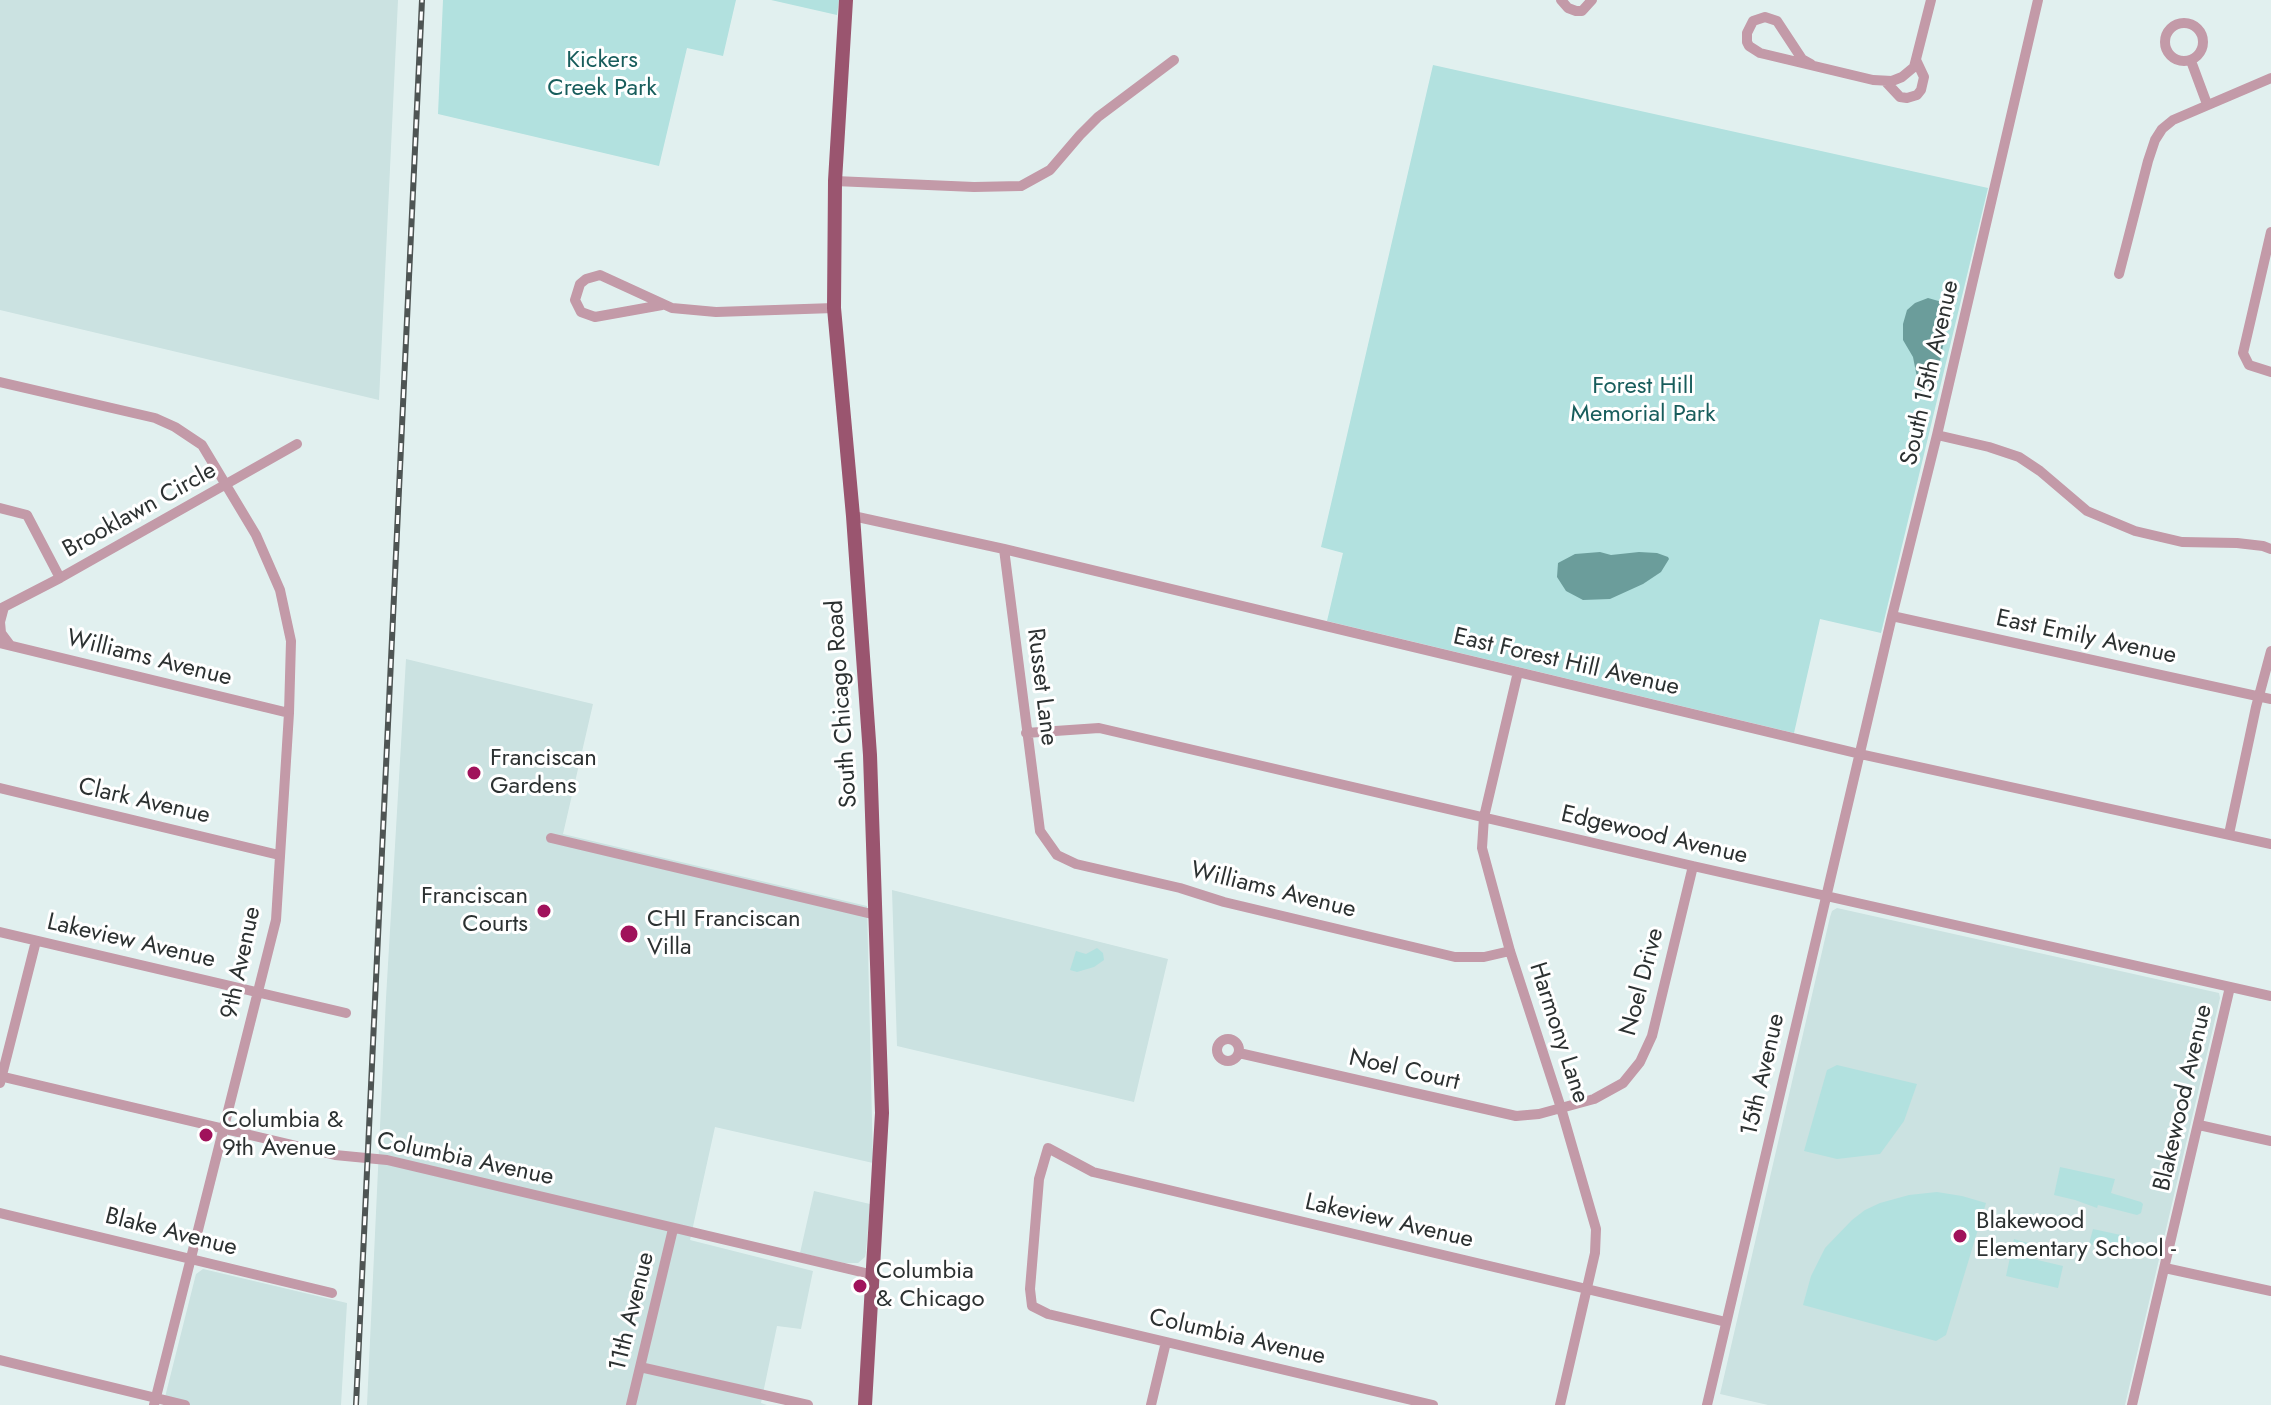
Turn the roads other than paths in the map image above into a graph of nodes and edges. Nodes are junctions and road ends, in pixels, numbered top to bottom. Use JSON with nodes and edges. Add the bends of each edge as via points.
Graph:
{"nodes":[{"id":1,"x":846,"y":0,"type":"edge"},
{"id":2,"x":1561,"y":0,"type":"edge"},
{"id":3,"x":1592,"y":0,"type":"edge"},
{"id":4,"x":1931,"y":0,"type":"edge"},
{"id":5,"x":2038,"y":0,"type":"edge"},
{"id":6,"x":1174,"y":60,"type":"dead end"},
{"id":7,"x":1916,"y":60,"type":"junction"},
{"id":8,"x":2191,"y":61,"type":"dead end"},
{"id":9,"x":1811,"y":64,"type":"junction"},
{"id":10,"x":1885,"y":81,"type":"junction"},
{"id":11,"x":2270,"y":81,"type":"edge"},
{"id":12,"x":2207,"y":104,"type":"junction"},
{"id":13,"x":835,"y":181,"type":"junction"},
{"id":14,"x":2271,"y":232,"type":"edge"},
{"id":15,"x":2119,"y":274,"type":"dead end"},
{"id":16,"x":662,"y":305,"type":"junction"},
{"id":17,"x":834,"y":308,"type":"junction"},
{"id":18,"x":2271,"y":372,"type":"edge"},
{"id":19,"x":0,"y":382,"type":"edge"},
{"id":20,"x":1937,"y":435,"type":"junction"},
{"id":21,"x":297,"y":444,"type":"dead end"},
{"id":22,"x":228,"y":485,"type":"junction"},
{"id":23,"x":0,"y":508,"type":"edge"},
{"id":24,"x":853,"y":516,"type":"junction"},
{"id":25,"x":1004,"y":549,"type":"junction"},
{"id":26,"x":2271,"y":549,"type":"edge"},
{"id":27,"x":60,"y":578,"type":"junction"},
{"id":28,"x":2,"y":608,"type":"edge"},
{"id":29,"x":1892,"y":616,"type":"junction"},
{"id":30,"x":5,"y":644,"type":"edge"},
{"id":31,"x":2271,"y":651,"type":"edge"},
{"id":32,"x":1518,"y":672,"type":"junction"},
{"id":33,"x":2259,"y":696,"type":"junction"},
{"id":34,"x":2271,"y":699,"type":"edge"},
{"id":35,"x":289,"y":713,"type":"junction"},
{"id":36,"x":1026,"y":733,"type":"junction"},
{"id":37,"x":1860,"y":754,"type":"junction"},
{"id":38,"x":0,"y":788,"type":"edge"},
{"id":39,"x":1484,"y":817,"type":"junction"},
{"id":40,"x":1040,"y":831,"type":"joint"},
{"id":41,"x":2229,"y":834,"type":"junction"},
{"id":42,"x":551,"y":838,"type":"dead end"},
{"id":43,"x":2271,"y":844,"type":"edge"},
{"id":44,"x":279,"y":855,"type":"junction"},
{"id":45,"x":1693,"y":866,"type":"junction"},
{"id":46,"x":1827,"y":897,"type":"junction"},
{"id":47,"x":876,"y":915,"type":"junction"},
{"id":48,"x":0,"y":932,"type":"edge"},
{"id":49,"x":36,"y":941,"type":"junction"},
{"id":50,"x":1510,"y":951,"type":"junction"},
{"id":51,"x":2230,"y":987,"type":"junction"},
{"id":52,"x":258,"y":992,"type":"junction"},
{"id":53,"x":2271,"y":996,"type":"edge"},
{"id":54,"x":346,"y":1013,"type":"dead end"},
{"id":55,"x":1239,"y":1053,"type":"dead end"},
{"id":56,"x":1,"y":1078,"type":"edge"},
{"id":57,"x":1561,"y":1108,"type":"junction"},
{"id":58,"x":2199,"y":1125,"type":"junction"},
{"id":59,"x":223,"y":1129,"type":"junction"},
{"id":60,"x":2271,"y":1141,"type":"edge"},
{"id":61,"x":0,"y":1213,"type":"edge"},
{"id":62,"x":673,"y":1229,"type":"junction"},
{"id":63,"x":191,"y":1259,"type":"junction"},
{"id":64,"x":2165,"y":1268,"type":"junction"},
{"id":65,"x":874,"y":1275,"type":"junction"},
{"id":66,"x":1587,"y":1290,"type":"junction"},
{"id":67,"x":2271,"y":1291,"type":"edge"},
{"id":68,"x":332,"y":1293,"type":"dead end"},
{"id":69,"x":1032,"y":1306,"type":"joint"},
{"id":70,"x":1726,"y":1322,"type":"junction"},
{"id":71,"x":1166,"y":1342,"type":"junction"},
{"id":72,"x":0,"y":1360,"type":"edge"},
{"id":73,"x":640,"y":1367,"type":"junction"},
{"id":74,"x":155,"y":1402,"type":"edge"},
{"id":75,"x":185,"y":1405,"type":"edge"},
{"id":76,"x":631,"y":1405,"type":"edge"},
{"id":77,"x":808,"y":1405,"type":"edge"},
{"id":78,"x":865,"y":1405,"type":"edge"},
{"id":79,"x":1151,"y":1405,"type":"edge"},
{"id":80,"x":1430,"y":1405,"type":"edge"},
{"id":81,"x":1560,"y":1405,"type":"edge"},
{"id":82,"x":1707,"y":1405,"type":"edge"},
{"id":83,"x":2132,"y":1405,"type":"edge"}],
"edges":[{"from":1,"to":13,"type":"main road","name":"South Chicago Road"},
{"from":2,"to":3,"type":"street","via":[[1576,11]]},
{"from":4,"to":7,"type":"street"},
{"from":5,"to":20,"type":"street","name":"South 15th Avenue"},
{"from":6,"to":13,"type":"street","via":[[1098,117],[1050,170],[1021,186]]},
{"from":7,"to":10,"type":"street","via":[[1902,77]]},
{"from":7,"to":10,"type":"street","via":[[1924,77],[1917,95],[1900,97]]},
{"from":8,"to":12,"type":"street"},
{"from":9,"to":9,"type":"street","via":[[1777,21],[1753,21],[1746,38],[1754,51]]},
{"from":9,"to":10,"type":"street"},
{"from":11,"to":12,"type":"street"},
{"from":12,"to":15,"type":"street","via":[[2173,120],[2155,140]]},
{"from":13,"to":17,"type":"main road","name":"South Chicago Road"},
{"from":14,"to":18,"type":"street","via":[[2243,353],[2246,362]]},
{"from":16,"to":16,"type":"street","via":[[600,275],[584,281],[575,300],[581,312],[595,317]]},
{"from":16,"to":17,"type":"street","via":[[716,312]]},
{"from":17,"to":24,"type":"main road","name":"South Chicago Road"},
{"from":19,"to":22,"type":"street","via":[[175,427],[202,445]]},
{"from":20,"to":26,"type":"street","via":[[2019,457],[2087,511],[2135,531],[2182,542]]},
{"from":20,"to":29,"type":"street","name":"South 15th Avenue"},
{"from":21,"to":22,"type":"street","name":"Brooklawn Circle"},
{"from":22,"to":27,"type":"street","name":"Brooklawn Circle"},
{"from":22,"to":35,"type":"street","name":"9th Avenue","via":[[280,590],[291,641]]},
{"from":23,"to":27,"type":"street","via":[[27,515]]},
{"from":24,"to":25,"type":"street","name":"East Forest Hill Avenue"},
{"from":24,"to":47,"type":"main road","name":"South Chicago Road"},
{"from":25,"to":32,"type":"street","name":"East Forest Hill Avenue"},
{"from":25,"to":36,"type":"street","name":"Russet Lane"},
{"from":27,"to":28,"type":"street","name":"Brooklawn Circle"},
{"from":28,"to":30,"type":"street"},
{"from":29,"to":33,"type":"street","name":"East Emily Avenue"},
{"from":29,"to":37,"type":"street","name":"South 15th Avenue"},
{"from":30,"to":35,"type":"street","name":"Williams Avenue"},
{"from":31,"to":33,"type":"street"},
{"from":32,"to":37,"type":"street","name":"East Forest Hill Avenue"},
{"from":32,"to":39,"type":"street","name":"Harmony Lane"},
{"from":33,"to":34,"type":"street","name":"East Emily Avenue"},
{"from":33,"to":41,"type":"street"},
{"from":35,"to":44,"type":"street","name":"9th Avenue"},
{"from":36,"to":39,"type":"street","name":"Edgewood Avenue","via":[[1099,728]]},
{"from":36,"to":40,"type":"street","name":"Russet Lane"},
{"from":37,"to":41,"type":"street","name":"East Forest Hill Avenue"},
{"from":37,"to":46,"type":"street","name":"15th Avenue"},
{"from":38,"to":44,"type":"street","name":"Clark Avenue"},
{"from":39,"to":45,"type":"street","name":"Edgewood Avenue"},
{"from":39,"to":50,"type":"street","name":"Harmony Lane","via":[[1482,848]]},
{"from":40,"to":50,"type":"street","name":"Williams Avenue","via":[[1057,855],[1076,864],[1224,902],[1455,957]]},
{"from":41,"to":43,"type":"street","name":"East Forest Hill Avenue"},
{"from":42,"to":47,"type":"street"},
{"from":44,"to":52,"type":"street","name":"9th Avenue","via":[[276,920]]},
{"from":45,"to":46,"type":"street","name":"Edgewood Avenue"},
{"from":45,"to":57,"type":"street","name":"Noel Drive","via":[[1652,1036],[1640,1062],[1623,1083]]},
{"from":46,"to":51,"type":"street","name":"Edgewood Avenue"},
{"from":46,"to":70,"type":"street","name":"15th Avenue"},
{"from":47,"to":65,"type":"main road","name":"South Chicago Road","via":[[882,1113]]},
{"from":48,"to":49,"type":"street","name":"Lakeview Avenue"},
{"from":49,"to":52,"type":"street","name":"Lakeview Avenue"},
{"from":49,"to":56,"type":"street"},
{"from":50,"to":57,"type":"street","name":"Harmony Lane"},
{"from":51,"to":53,"type":"street","name":"Edgewood Avenue"},
{"from":51,"to":58,"type":"street","name":"Blakewood Avenue"},
{"from":52,"to":54,"type":"street","name":"Lakeview Avenue"},
{"from":52,"to":59,"type":"street","name":"9th Avenue"},
{"from":55,"to":57,"type":"street","name":"Noel Court","via":[[1499,1114]]},
{"from":56,"to":59,"type":"street","name":"Columbia Avenue"},
{"from":57,"to":66,"type":"street","name":"Harmony Lane","via":[[1596,1229]]},
{"from":58,"to":60,"type":"street"},
{"from":58,"to":64,"type":"street","name":"Blakewood Avenue"},
{"from":59,"to":62,"type":"street","name":"Columbia Avenue","via":[[335,1155],[387,1160]]},
{"from":59,"to":63,"type":"street","name":"9th Avenue"},
{"from":61,"to":63,"type":"street","name":"Blake Avenue"},
{"from":62,"to":65,"type":"street","name":"Columbia Avenue"},
{"from":62,"to":73,"type":"street","name":"11th Avenue"},
{"from":63,"to":68,"type":"street","name":"Blake Avenue"},
{"from":63,"to":74,"type":"street","name":"9th Avenue"},
{"from":64,"to":67,"type":"street"},
{"from":64,"to":83,"type":"street","name":"Blakewood Avenue"},
{"from":65,"to":78,"type":"main road","name":"South Chicago Road"},
{"from":66,"to":69,"type":"street","name":"Lakeview Avenue","via":[[1093,1172],[1048,1148],[1039,1179]]},
{"from":66,"to":70,"type":"street","name":"Lakeview Avenue"},
{"from":66,"to":81,"type":"street","name":"Harmony Lane"},
{"from":69,"to":71,"type":"street","name":"Columbia Avenue"},
{"from":70,"to":82,"type":"street","name":"15th Avenue"},
{"from":71,"to":79,"type":"street"},
{"from":71,"to":80,"type":"street","name":"Columbia Avenue"},
{"from":72,"to":74,"type":"street"},
{"from":73,"to":76,"type":"street","name":"11th Avenue"},
{"from":73,"to":77,"type":"street"},
{"from":74,"to":75,"type":"street"}]}
